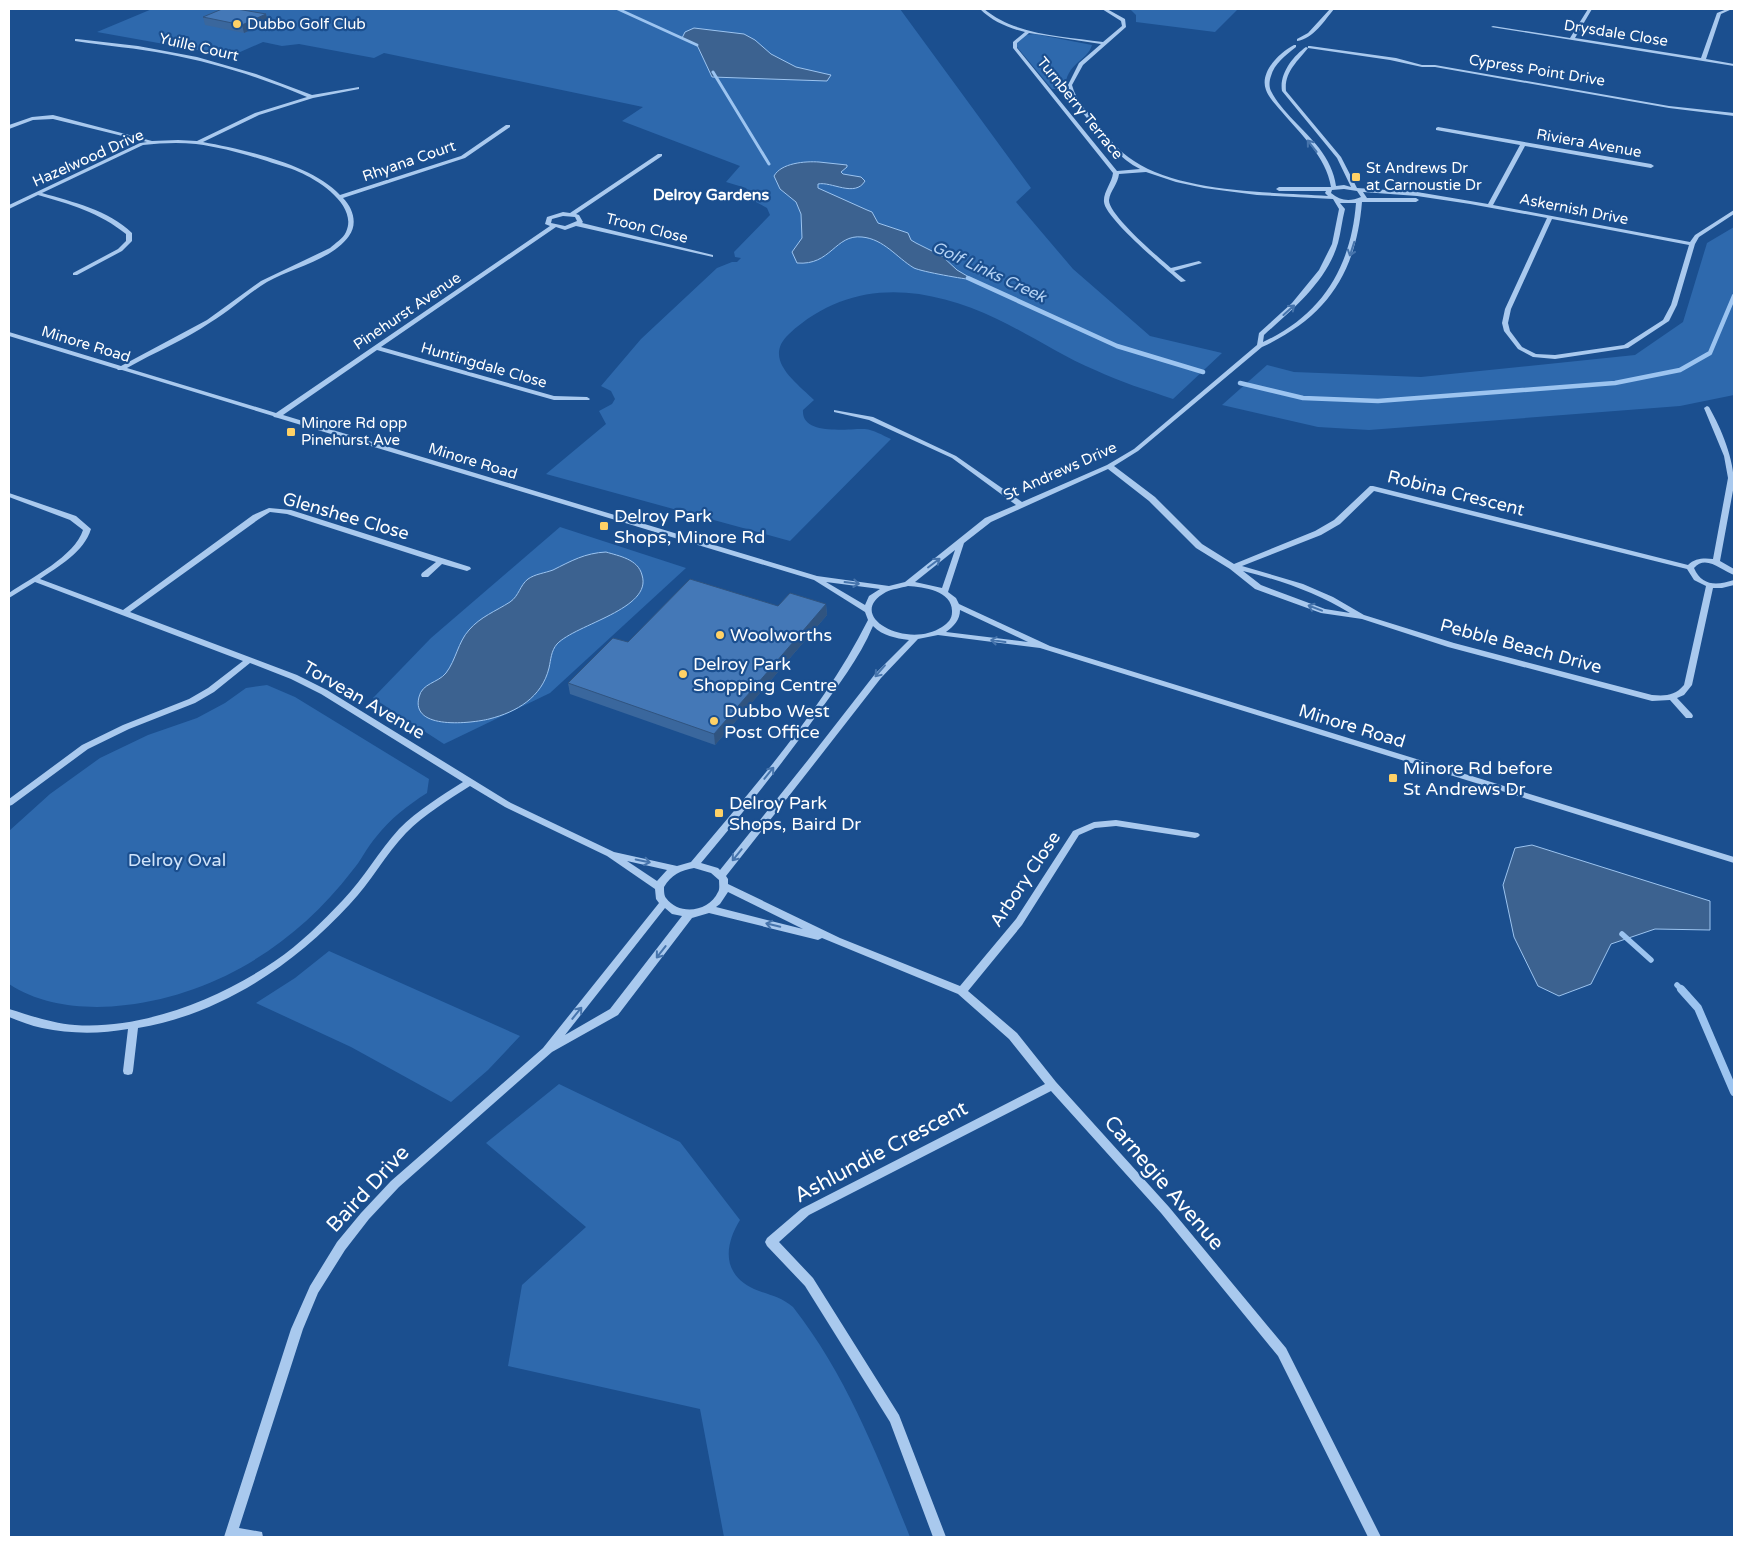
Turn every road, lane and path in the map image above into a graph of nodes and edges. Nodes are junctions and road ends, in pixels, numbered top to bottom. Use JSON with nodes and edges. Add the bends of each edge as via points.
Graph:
{"nodes":[{"id":1,"x":982,"y":9,"type":"edge"},
{"id":2,"x":1104,"y":9,"type":"edge"},
{"id":3,"x":1332,"y":9,"type":"edge"},
{"id":4,"x":1590,"y":9,"type":"edge"},
{"id":5,"x":1730,"y":9,"type":"edge"},
{"id":6,"x":1493,"y":27,"type":"dead end"},
{"id":7,"x":1028,"y":31,"type":"junction"},
{"id":8,"x":1310,"y":34,"type":"junction"},
{"id":9,"x":1572,"y":39,"type":"junction"},
{"id":10,"x":77,"y":40,"type":"dead end"},
{"id":11,"x":1299,"y":40,"type":"junction"},
{"id":12,"x":1103,"y":43,"type":"junction"},
{"id":13,"x":1309,"y":45,"type":"junction"},
{"id":14,"x":1294,"y":46,"type":"junction"},
{"id":15,"x":1703,"y":60,"type":"junction"},
{"id":16,"x":1734,"y":64,"type":"edge"},
{"id":17,"x":357,"y":88,"type":"dead end"},
{"id":18,"x":312,"y":97,"type":"junction"},
{"id":19,"x":1734,"y":116,"type":"edge"},
{"id":20,"x":508,"y":126,"type":"dead end"},
{"id":21,"x":9,"y":127,"type":"edge"},
{"id":22,"x":1438,"y":129,"type":"dead end"},
{"id":23,"x":152,"y":141,"type":"junction"},
{"id":24,"x":198,"y":143,"type":"junction"},
{"id":25,"x":1523,"y":144,"type":"junction"},
{"id":26,"x":660,"y":155,"type":"dead end"},
{"id":27,"x":1651,"y":166,"type":"dead end"},
{"id":28,"x":1147,"y":170,"type":"junction"},
{"id":29,"x":1116,"y":173,"type":"junction"},
{"id":30,"x":1229,"y":189,"type":"junction"},
{"id":31,"x":1332,"y":189,"type":"junction"},
{"id":32,"x":1357,"y":189,"type":"junction"},
{"id":33,"x":38,"y":194,"type":"junction"},
{"id":34,"x":341,"y":197,"type":"junction"},
{"id":35,"x":1334,"y":199,"type":"junction"},
{"id":36,"x":1451,"y":199,"type":"junction"},
{"id":37,"x":1360,"y":200,"type":"junction"},
{"id":38,"x":1490,"y":205,"type":"junction"},
{"id":39,"x":9,"y":207,"type":"edge"},
{"id":40,"x":1734,"y":212,"type":"edge"},
{"id":41,"x":572,"y":214,"type":"junction"},
{"id":42,"x":1550,"y":217,"type":"junction"},
{"id":43,"x":578,"y":224,"type":"junction"},
{"id":44,"x":553,"y":227,"type":"junction"},
{"id":45,"x":1692,"y":244,"type":"junction"},
{"id":46,"x":710,"y":256,"type":"dead end"},
{"id":47,"x":1199,"y":263,"type":"dead end"},
{"id":48,"x":1170,"y":270,"type":"junction"},
{"id":49,"x":76,"y":274,"type":"dead end"},
{"id":50,"x":1183,"y":280,"type":"dead end"},
{"id":51,"x":9,"y":334,"type":"edge"},
{"id":52,"x":1260,"y":346,"type":"junction"},
{"id":53,"x":376,"y":348,"type":"junction"},
{"id":54,"x":1535,"y":356,"type":"joint"},
{"id":55,"x":120,"y":369,"type":"junction"},
{"id":56,"x":586,"y":399,"type":"dead end"},
{"id":57,"x":1707,"y":408,"type":"dead end"},
{"id":58,"x":836,"y":411,"type":"dead end"},
{"id":59,"x":276,"y":416,"type":"junction"},
{"id":60,"x":1109,"y":466,"type":"junction"},
{"id":61,"x":9,"y":496,"type":"edge"},
{"id":62,"x":1020,"y":504,"type":"junction"},
{"id":63,"x":961,"y":543,"type":"junction"},
{"id":64,"x":441,"y":560,"type":"junction"},
{"id":65,"x":1716,"y":562,"type":"junction"},
{"id":66,"x":1233,"y":567,"type":"junction"},
{"id":67,"x":1690,"y":568,"type":"junction"},
{"id":68,"x":467,"y":569,"type":"dead end"},
{"id":69,"x":1734,"y":574,"type":"edge"},
{"id":70,"x":425,"y":575,"type":"dead end"},
{"id":71,"x":816,"y":578,"type":"junction"},
{"id":72,"x":34,"y":579,"type":"junction"},
{"id":73,"x":1734,"y":582,"type":"edge"},
{"id":74,"x":908,"y":584,"type":"junction"},
{"id":75,"x":1710,"y":585,"type":"junction"},
{"id":76,"x":887,"y":588,"type":"junction"},
{"id":77,"x":944,"y":592,"type":"junction"},
{"id":78,"x":9,"y":596,"type":"edge"},
{"id":79,"x":955,"y":605,"type":"junction"},
{"id":80,"x":867,"y":610,"type":"junction"},
{"id":81,"x":124,"y":613,"type":"junction"},
{"id":82,"x":1363,"y":617,"type":"junction"},
{"id":83,"x":871,"y":621,"type":"junction"},
{"id":84,"x":938,"y":633,"type":"junction"},
{"id":85,"x":915,"y":638,"type":"junction"},
{"id":86,"x":1047,"y":648,"type":"junction"},
{"id":87,"x":249,"y":660,"type":"junction"},
{"id":88,"x":1672,"y":698,"type":"junction"},
{"id":89,"x":1689,"y":716,"type":"dead end"},
{"id":90,"x":469,"y":782,"type":"junction"},
{"id":91,"x":9,"y":804,"type":"edge"},
{"id":92,"x":1195,"y":835,"type":"dead end"},
{"id":93,"x":610,"y":854,"type":"junction"},
{"id":94,"x":1734,"y":860,"type":"edge"},
{"id":95,"x":694,"y":865,"type":"junction"},
{"id":96,"x":676,"y":869,"type":"junction"},
{"id":97,"x":721,"y":875,"type":"junction"},
{"id":98,"x":659,"y":887,"type":"junction"},
{"id":99,"x":726,"y":887,"type":"junction"},
{"id":100,"x":664,"y":903,"type":"junction"},
{"id":101,"x":709,"y":909,"type":"junction"},
{"id":102,"x":690,"y":913,"type":"junction"},
{"id":103,"x":838,"y":941,"type":"junction"},
{"id":104,"x":962,"y":991,"type":"junction"},
{"id":105,"x":9,"y":1013,"type":"edge"},
{"id":106,"x":133,"y":1027,"type":"junction"},
{"id":107,"x":547,"y":1051,"type":"junction"},
{"id":108,"x":128,"y":1071,"type":"dead end"},
{"id":109,"x":1052,"y":1085,"type":"junction"},
{"id":110,"x":231,"y":1536,"type":"edge"},
{"id":111,"x":257,"y":1537,"type":"edge"},
{"id":112,"x":939,"y":1537,"type":"edge"},
{"id":113,"x":1375,"y":1537,"type":"edge"}],
"edges":[{"from":1,"to":7,"type":"street","via":[[994,19]]},
{"from":2,"to":12,"type":"street","via":[[1123,20],[1124,26]]},
{"from":3,"to":8,"type":"street"},
{"from":4,"to":9,"type":"street"},
{"from":5,"to":15,"type":"street","via":[[1719,13]]},
{"from":6,"to":9,"type":"street","name":"Drysdale Close"},
{"from":7,"to":12,"type":"street"},
{"from":7,"to":29,"type":"street","name":"Turnberry Terrace","via":[[1015,43],[1015,48]]},
{"from":8,"to":11,"type":"street"},
{"from":8,"to":13,"type":"street"},
{"from":9,"to":15,"type":"street","name":"Drysdale Close"},
{"from":10,"to":18,"type":"street","name":"Yuille Court","via":[[156,49],[202,59],[247,71]]},
{"from":11,"to":13,"type":"street"},
{"from":11,"to":14,"type":"street","via":[[1292,42]]},
{"from":12,"to":28,"type":"street","via":[[1074,72],[1071,91],[1112,145]]},
{"from":13,"to":14,"type":"street"},
{"from":13,"to":19,"type":"street","name":"Cypress Point Drive"},
{"from":13,"to":32,"type":"street","via":[[1285,75],[1282,85],[1339,158]]},
{"from":31,"to":14,"type":"street","one_way":true,"via":[[1334,178],[1322,159],[1268,90],[1266,79],[1269,72]]},
{"from":15,"to":16,"type":"street","name":"Drysdale Close"},
{"from":17,"to":18,"type":"street"},
{"from":18,"to":24,"type":"street","via":[[256,114]]},
{"from":20,"to":34,"type":"street","name":"Rhyana Court","via":[[463,157]]},
{"from":21,"to":23,"type":"street","via":[[32,119],[53,117]]},
{"from":22,"to":25,"type":"street","name":"Riviera Avenue"},
{"from":23,"to":24,"type":"street","name":"Hazelwood Drive"},
{"from":23,"to":33,"type":"street","name":"Hazelwood Drive"},
{"from":24,"to":34,"type":"street","name":"Hazelwood Drive","via":[[294,168],[316,178]]},
{"from":25,"to":27,"type":"street","name":"Riviera Avenue"},
{"from":25,"to":38,"type":"street","name":"Riviera Avenue"},
{"from":26,"to":41,"type":"street"},
{"from":28,"to":29,"type":"street"},
{"from":28,"to":30,"type":"street","via":[[1182,181]]},
{"from":29,"to":48,"type":"street","name":"Turnberry Terrace","via":[[1105,203],[1150,254]]},
{"from":30,"to":31,"type":"street","name":"Askernish Drive"},
{"from":30,"to":35,"type":"street","name":"Askernish Drive"},
{"from":31,"to":32,"type":"street","name":"Askernish Drive"},
{"from":31,"to":35,"type":"street","name":"St Andrews Drive","via":[[1328,194]]},
{"from":32,"to":36,"type":"street","name":"Askernish Drive"},
{"from":32,"to":37,"type":"street","via":[[1364,195]]},
{"from":33,"to":39,"type":"street","name":"Hazelwood Drive"},
{"from":33,"to":49,"type":"street","via":[[84,206],[129,233],[130,241],[120,250]]},
{"from":34,"to":55,"type":"street","name":"Hazelwood Drive","via":[[350,211],[352,222],[348,233],[336,246],[262,282],[202,326]]},
{"from":35,"to":37,"type":"street","name":"Askernish Drive"},
{"from":52,"to":35,"type":"street","name":"St Andrews Drive","one_way":true,"via":[[1261,334],[1294,305],[1319,275],[1335,244],[1342,209]]},
{"from":36,"to":37,"type":"street","name":"Askernish Drive"},
{"from":36,"to":38,"type":"street","name":"Askernish Drive"},
{"from":37,"to":52,"type":"street","name":"St Andrews Drive","one_way":true,"via":[[1354,247],[1339,280],[1314,311],[1278,339]]},
{"from":38,"to":42,"type":"street","name":"Askernish Drive"},
{"from":40,"to":45,"type":"street","via":[[1704,229]]},
{"from":41,"to":43,"type":"street","via":[[579,217]]},
{"from":41,"to":44,"type":"street","via":[[549,218],[546,222]]},
{"from":42,"to":45,"type":"street","name":"Askernish Drive"},
{"from":42,"to":54,"type":"street","via":[[1504,323],[1520,348]]},
{"from":43,"to":44,"type":"street"},
{"from":43,"to":46,"type":"street","name":"Troon Close"},
{"from":44,"to":53,"type":"street","name":"Pinehurst Avenue"},
{"from":45,"to":54,"type":"street","via":[[1674,305],[1659,326],[1634,342],[1613,350],[1555,357]]},
{"from":47,"to":48,"type":"street"},
{"from":48,"to":50,"type":"street","name":"Turnberry Terrace"},
{"from":51,"to":55,"type":"street","name":"Minore Road"},
{"from":52,"to":60,"type":"street","name":"St Andrews Drive","via":[[1136,450]]},
{"from":53,"to":56,"type":"street","name":"Huntingdale Close","via":[[554,398]]},
{"from":53,"to":59,"type":"street","name":"Pinehurst Avenue"},
{"from":55,"to":59,"type":"street","name":"Minore Road"},
{"from":57,"to":65,"type":"street","via":[[1727,456],[1732,478]]},
{"from":58,"to":62,"type":"street","via":[[871,418],[954,457]]},
{"from":59,"to":71,"type":"street","name":"Minore Road"},
{"from":60,"to":62,"type":"street","name":"St Andrews Drive"},
{"from":60,"to":66,"type":"street","name":"Pebble Beach Drive","via":[[1152,499],[1199,546]]},
{"from":61,"to":72,"type":"street","via":[[74,518],[87,529],[88,535],[78,548]]},
{"from":62,"to":63,"type":"street","name":"St Andrews Drive","via":[[988,520]]},
{"from":74,"to":63,"type":"street","name":"St Andrews Drive","one_way":true},
{"from":63,"to":77,"type":"street"},
{"from":64,"to":68,"type":"street","name":"Glenshee Close"},
{"from":64,"to":70,"type":"street"},
{"from":64,"to":81,"type":"street","name":"Glenshee Close","via":[[288,512],[269,510]]},
{"from":65,"to":67,"type":"street","via":[[1698,561]]},
{"from":65,"to":69,"type":"street"},
{"from":66,"to":67,"type":"street","name":"Robina Crescent","via":[[1336,522],[1373,488]]},
{"from":66,"to":82,"type":"street","name":"Pebble Beach Drive","via":[[1272,575],[1334,599]]},
{"from":82,"to":66,"type":"street","name":"Pebble Beach Drive","one_way":true,"via":[[1324,612],[1258,587]]},
{"from":67,"to":75,"type":"street","via":[[1698,580]]},
{"from":71,"to":76,"type":"street","name":"Minore Road","one_way":true},
{"from":71,"to":80,"type":"street","name":"Minore Road"},
{"from":72,"to":78,"type":"street"},
{"from":72,"to":81,"type":"street","name":"Torvean Avenue"},
{"from":73,"to":75,"type":"street","via":[[1724,586]]},
{"from":74,"to":76,"type":"street"},
{"from":74,"to":77,"type":"street","via":[[921,584]]},
{"from":75,"to":88,"type":"street","via":[[1688,685]]},
{"from":76,"to":80,"type":"street","via":[[869,601]]},
{"from":77,"to":79,"type":"street"},
{"from":79,"to":84,"type":"street","via":[[954,621]]},
{"from":79,"to":86,"type":"street","name":"Minore Road"},
{"from":80,"to":83,"type":"street"},
{"from":81,"to":87,"type":"street","name":"Torvean Avenue"},
{"from":82,"to":88,"type":"street","name":"Pebble Beach Drive","via":[[1451,645],[1641,696]]},
{"from":83,"to":85,"type":"street","via":[[888,634]]},
{"from":95,"to":83,"type":"street","one_way":true,"via":[[804,728],[848,667]]},
{"from":84,"to":85,"type":"street"},
{"from":86,"to":84,"type":"street","name":"Minore Road","one_way":true},
{"from":85,"to":97,"type":"street","one_way":true,"via":[[875,677]]},
{"from":86,"to":94,"type":"street","name":"Minore Road"},
{"from":87,"to":90,"type":"street","name":"Torvean Avenue","via":[[324,692]]},
{"from":87,"to":91,"type":"street","via":[[192,701],[85,747]]},
{"from":88,"to":89,"type":"street"},
{"from":90,"to":93,"type":"street","name":"Torvean Avenue","via":[[539,822]]},
{"from":90,"to":106,"type":"street","via":[[412,823],[347,902],[279,964],[201,1005]]},
{"from":92,"to":104,"type":"street","name":"Arbory Close","via":[[1116,823],[1094,825],[1076,833],[1019,922]]},
{"from":93,"to":96,"type":"street","name":"Torvean Avenue","one_way":true},
{"from":93,"to":98,"type":"street","name":"Torvean Avenue"},
{"from":95,"to":96,"type":"street"},
{"from":95,"to":97,"type":"street","via":[[704,866]]},
{"from":96,"to":98,"type":"street","via":[[662,880]]},
{"from":97,"to":99,"type":"street"},
{"from":98,"to":100,"type":"street"},
{"from":99,"to":101,"type":"street","via":[[718,903]]},
{"from":99,"to":103,"type":"street","name":"Carnegie Avenue"},
{"from":100,"to":102,"type":"street","via":[[676,911]]},
{"from":107,"to":100,"type":"street","name":"Baird Drive","one_way":true},
{"from":101,"to":102,"type":"street"},
{"from":103,"to":101,"type":"street","name":"Carnegie Avenue","one_way":true},
{"from":102,"to":107,"type":"street","name":"Baird Drive","one_way":true,"via":[[614,1012]]},
{"from":103,"to":104,"type":"street","name":"Carnegie Avenue"},
{"from":104,"to":109,"type":"street","name":"Carnegie Avenue","via":[[1013,1036]]},
{"from":105,"to":106,"type":"street","via":[[72,1028]]},
{"from":106,"to":108,"type":"street"},
{"from":107,"to":110,"type":"street","name":"Baird Drive","via":[[395,1184],[341,1246],[314,1290],[297,1328]]},
{"from":109,"to":112,"type":"street","name":"Ashlundie Crescent","via":[[805,1212],[771,1242],[809,1282],[895,1419]]},
{"from":109,"to":113,"type":"street","name":"Carnegie Avenue","via":[[1165,1210],[1282,1352]]},
{"from":110,"to":111,"type":"street"}]}
